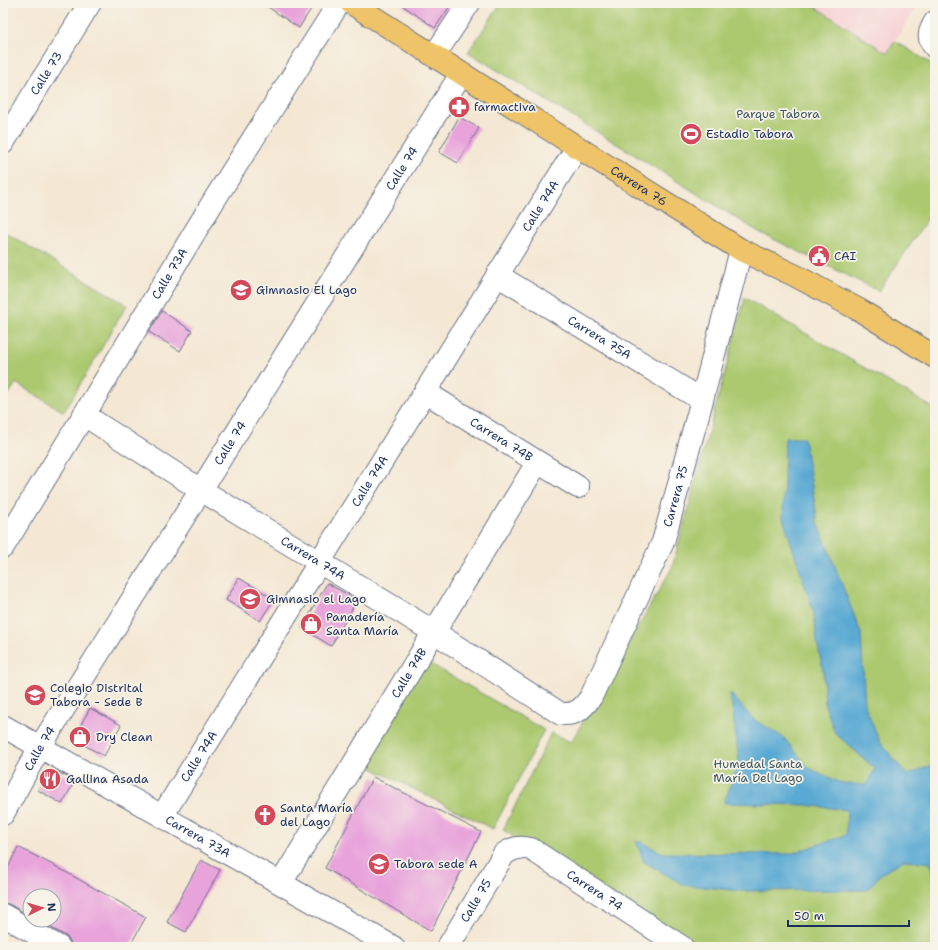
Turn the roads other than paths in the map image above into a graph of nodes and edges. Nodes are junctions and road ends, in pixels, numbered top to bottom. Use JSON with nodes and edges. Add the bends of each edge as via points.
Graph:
{"nodes":[{"id":1,"x":90,"y":3,"type":"edge"},
{"id":2,"x":339,"y":3,"type":"edge"},
{"id":3,"x":351,"y":3,"type":"edge"},
{"id":4,"x":469,"y":3,"type":"edge"},
{"id":5,"x":434,"y":56,"type":"junction"},
{"id":6,"x":461,"y":74,"type":"junction"},
{"id":7,"x":3,"y":143,"type":"edge"},
{"id":8,"x":577,"y":147,"type":"junction"},
{"id":9,"x":741,"y":250,"type":"junction"},
{"id":10,"x":497,"y":275,"type":"junction"},
{"id":11,"x":933,"y":351,"type":"edge"},
{"id":12,"x":425,"y":392,"type":"junction"},
{"id":13,"x":702,"y":400,"type":"junction"},
{"id":14,"x":84,"y":415,"type":"junction"},
{"id":15,"x":537,"y":462,"type":"junction"},
{"id":16,"x":578,"y":487,"type":"dead end"},
{"id":17,"x":201,"y":490,"type":"junction"},
{"id":18,"x":3,"y":547,"type":"edge"},
{"id":19,"x":320,"y":562,"type":"junction"},
{"id":20,"x":434,"y":632,"type":"junction"},
{"id":21,"x":561,"y":714,"type":"joint"},
{"id":22,"x":3,"y":726,"type":"edge"},
{"id":23,"x":40,"y":747,"type":"junction"},
{"id":24,"x":3,"y":814,"type":"edge"},
{"id":25,"x":162,"y":816,"type":"junction"},
{"id":26,"x":504,"y":854,"type":"joint"},
{"id":27,"x":281,"y":884,"type":"junction"},
{"id":28,"x":3,"y":915,"type":"edge"},
{"id":29,"x":59,"y":947,"type":"edge"},
{"id":30,"x":393,"y":947,"type":"edge"},
{"id":31,"x":448,"y":947,"type":"edge"},
{"id":32,"x":682,"y":947,"type":"edge"}],
"edges":[{"from":1,"to":7,"type":"street","name":"Calle 73"},
{"from":2,"to":14,"type":"street","name":"Calle 73A","via":[[213,202]]},
{"from":3,"to":5,"type":"main road","name":"Carrera 76"},
{"from":4,"to":5,"type":"street"},
{"from":5,"to":6,"type":"main road","name":"Carrera 76"},
{"from":6,"to":8,"type":"main road","name":"Carrera 76"},
{"from":6,"to":17,"type":"street","name":"Calle 74"},
{"from":8,"to":9,"type":"main road","name":"Carrera 76"},
{"from":8,"to":10,"type":"street","name":"Calle 74A"},
{"from":9,"to":11,"type":"main road","name":"Carrera 76","via":[[796,276]]},
{"from":9,"to":13,"type":"street","name":"Carrera 75"},
{"from":10,"to":12,"type":"street","name":"Calle 74A"},
{"from":10,"to":13,"type":"street","name":"Carrera 75A"},
{"from":12,"to":15,"type":"street","name":"Carrera 74B"},
{"from":12,"to":19,"type":"street","name":"Calle 74A"},
{"from":13,"to":21,"type":"street","name":"Carrera 75","via":[[663,542],[591,697],[582,709]]},
{"from":14,"to":17,"type":"street","name":"Carrera 74A"},
{"from":14,"to":18,"type":"street","name":"Calle 73A"},
{"from":15,"to":16,"type":"street","name":"Carrera 74B"},
{"from":15,"to":20,"type":"street","name":"Calle 74B"},
{"from":17,"to":19,"type":"street","name":"Carrera 74A"},
{"from":17,"to":23,"type":"street","name":"Calle 74"},
{"from":19,"to":20,"type":"street","name":"Carrera 74A"},
{"from":19,"to":25,"type":"street","name":"Calle 74A"},
{"from":20,"to":21,"type":"street","name":"Carrera 74A"},
{"from":20,"to":27,"type":"street","name":"Calle 74B"},
{"from":22,"to":23,"type":"street","name":"Carrera 73A"},
{"from":23,"to":24,"type":"street","name":"Calle 74"},
{"from":23,"to":25,"type":"street","name":"Carrera 73A"},
{"from":25,"to":27,"type":"street","name":"Carrera 73A"},
{"from":26,"to":31,"type":"street","name":"Calle 75"},
{"from":26,"to":32,"type":"street","name":"Carrera 74","via":[[516,848],[531,849]]},
{"from":27,"to":30,"type":"street","name":"Carrera 73A"},
{"from":28,"to":29,"type":"street"}]}
